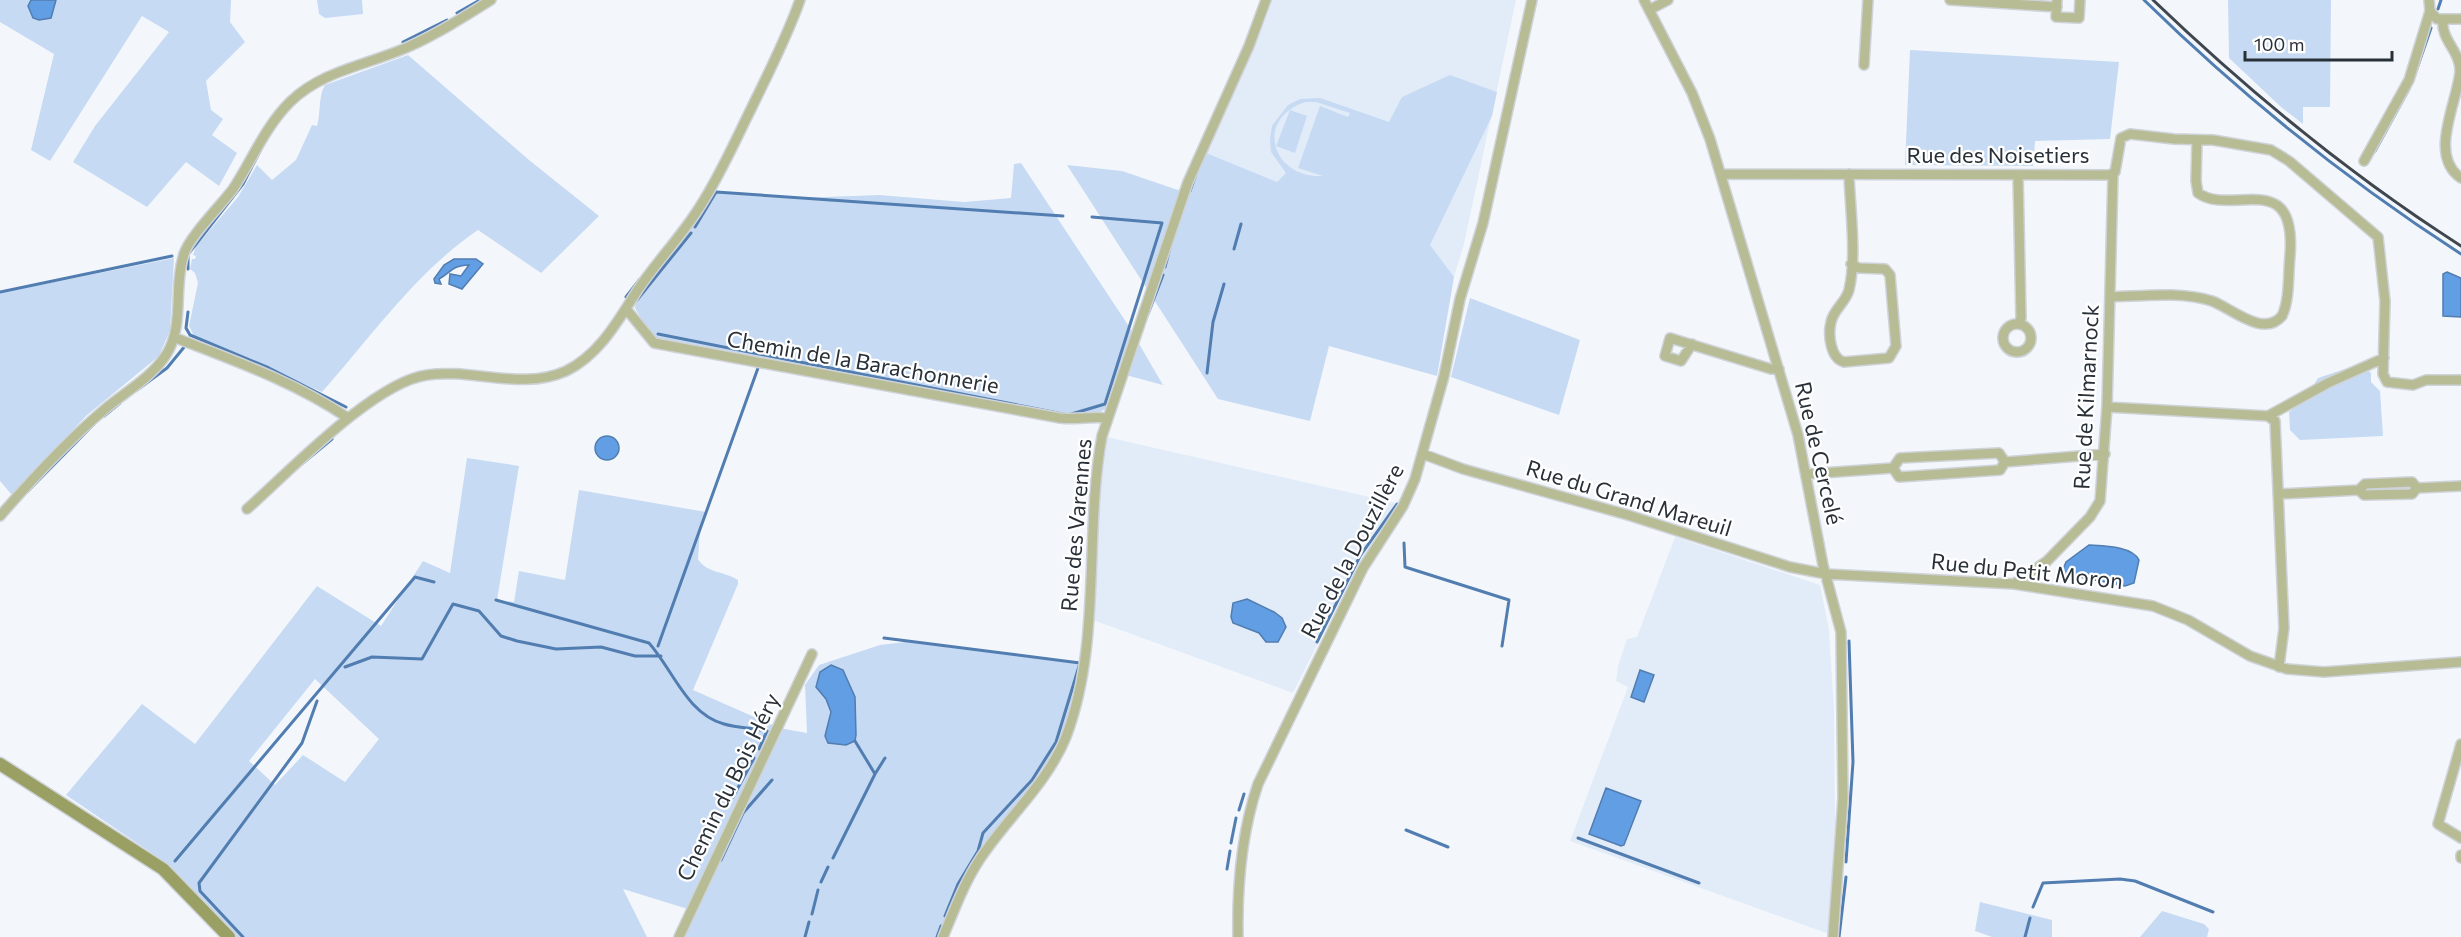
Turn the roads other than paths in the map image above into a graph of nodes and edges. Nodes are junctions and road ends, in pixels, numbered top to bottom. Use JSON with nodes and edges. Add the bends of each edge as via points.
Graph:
{"nodes":[{"id":1,"x":491,"y":0,"type":"edge"},
{"id":2,"x":800,"y":0,"type":"edge"},
{"id":3,"x":1266,"y":0,"type":"edge"},
{"id":4,"x":1532,"y":0,"type":"edge"},
{"id":5,"x":1644,"y":0,"type":"edge"},
{"id":6,"x":1668,"y":0,"type":"edge"},
{"id":7,"x":1868,"y":0,"type":"edge"},
{"id":8,"x":1950,"y":0,"type":"edge"},
{"id":9,"x":2080,"y":0,"type":"edge"},
{"id":10,"x":2430,"y":0,"type":"edge"},
{"id":11,"x":2057,"y":4,"type":"edge"},
{"id":12,"x":1649,"y":10,"type":"junction"},
{"id":13,"x":2430,"y":11,"type":"junction"},
{"id":14,"x":2461,"y":19,"type":"edge"},
{"id":15,"x":2443,"y":21,"type":"junction"},
{"id":16,"x":1864,"y":65,"type":"dead end"},
{"id":17,"x":2197,"y":140,"type":"junction"},
{"id":18,"x":2364,"y":161,"type":"dead end"},
{"id":19,"x":1720,"y":174,"type":"junction"},
{"id":20,"x":1850,"y":174,"type":"junction"},
{"id":21,"x":2113,"y":174,"type":"junction"},
{"id":22,"x":2018,"y":175,"type":"junction"},
{"id":23,"x":2461,"y":178,"type":"edge"},
{"id":24,"x":1851,"y":264,"type":"junction"},
{"id":25,"x":2110,"y":297,"type":"junction"},
{"id":26,"x":627,"y":310,"type":"junction"},
{"id":27,"x":2019,"y":323,"type":"dead end"},
{"id":28,"x":176,"y":338,"type":"junction"},
{"id":29,"x":1692,"y":344,"type":"dead end"},
{"id":30,"x":2384,"y":358,"type":"junction"},
{"id":31,"x":1779,"y":369,"type":"junction"},
{"id":32,"x":2461,"y":380,"type":"edge"},
{"id":33,"x":2107,"y":407,"type":"junction"},
{"id":34,"x":2268,"y":416,"type":"junction"},
{"id":35,"x":348,"y":418,"type":"junction"},
{"id":36,"x":1107,"y":418,"type":"junction"},
{"id":37,"x":1424,"y":454,"type":"junction"},
{"id":38,"x":2105,"y":454,"type":"junction"},
{"id":39,"x":2005,"y":462,"type":"junction"},
{"id":40,"x":1893,"y":468,"type":"junction"},
{"id":41,"x":1808,"y":474,"type":"junction"},
{"id":42,"x":2461,"y":486,"type":"edge"},
{"id":43,"x":2279,"y":494,"type":"junction"},
{"id":44,"x":247,"y":509,"type":"dead end"},
{"id":45,"x":0,"y":516,"type":"edge"},
{"id":46,"x":1826,"y":574,"type":"junction"},
{"id":47,"x":2014,"y":584,"type":"junction"},
{"id":48,"x":812,"y":654,"type":"dead end"},
{"id":49,"x":2461,"y":662,"type":"edge"},
{"id":50,"x":2279,"y":667,"type":"junction"},
{"id":51,"x":2461,"y":744,"type":"edge"},
{"id":52,"x":0,"y":764,"type":"edge"},
{"id":53,"x":2461,"y":838,"type":"edge"},
{"id":54,"x":229,"y":937,"type":"edge"},
{"id":55,"x":679,"y":937,"type":"edge"},
{"id":56,"x":943,"y":937,"type":"edge"},
{"id":57,"x":1238,"y":937,"type":"edge"},
{"id":58,"x":1833,"y":937,"type":"edge"}],
"edges":[{"from":1,"to":28,"type":"street","via":[[406,48],[322,79],[291,102],[267,130],[233,188],[184,252]]},
{"from":2,"to":26,"type":"street","via":[[723,167]]},
{"from":3,"to":36,"type":"street","name":"Rue des Varennes","via":[[1181,201]]},
{"from":4,"to":37,"type":"street","name":"Rue de la Douzillère","via":[[1483,223],[1460,299]]},
{"from":5,"to":12,"type":"street","name":"Rue de Cercelé"},
{"from":6,"to":12,"type":"street"},
{"from":7,"to":16,"type":"street"},
{"from":8,"to":11,"type":"street"},
{"from":9,"to":11,"type":"street","via":[[2079,18],[2056,17]]},
{"from":10,"to":13,"type":"street"},
{"from":12,"to":19,"type":"street","name":"Rue de Cercelé","via":[[1697,104]]},
{"from":13,"to":15,"type":"street"},
{"from":13,"to":18,"type":"street","via":[[2409,80]]},
{"from":14,"to":15,"type":"street"},
{"from":15,"to":23,"type":"street","via":[[2444,33],[2460,67],[2446,155],[2451,169]]},
{"from":17,"to":21,"type":"street","name":"Rue des Noisetiers","via":[[2125,134],[2119,143]]},
{"from":17,"to":25,"type":"street","via":[[2198,193],[2213,199],[2264,201],[2278,208],[2288,223],[2290,246],[2282,316],[2274,323],[2257,323],[2194,297]]},
{"from":17,"to":30,"type":"street","name":"Rue des Noisetiers","via":[[2241,143],[2277,153],[2375,234],[2381,247],[2385,291]]},
{"from":19,"to":20,"type":"street","name":"Rue des Noisetiers"},
{"from":19,"to":31,"type":"street","name":"Rue de Cercelé"},
{"from":20,"to":22,"type":"street","name":"Rue des Noisetiers"},
{"from":20,"to":24,"type":"street"},
{"from":21,"to":22,"type":"street","name":"Rue des Noisetiers"},
{"from":21,"to":25,"type":"street","name":"Rue de Kilmarnock"},
{"from":22,"to":27,"type":"street"},
{"from":24,"to":24,"type":"street","via":[[1885,269],[1890,274],[1896,346],[1889,358],[1848,362],[1838,360],[1834,354],[1831,321],[1847,296]]},
{"from":25,"to":33,"type":"street","name":"Rue de Kilmarnock"},
{"from":26,"to":35,"type":"street","via":[[595,351],[553,376],[535,380],[426,375],[390,390]]},
{"from":26,"to":36,"type":"street","name":"Chemin de la Barachonnerie","via":[[654,343],[1060,418]]},
{"from":28,"to":35,"type":"street","via":[[270,375],[315,396]]},
{"from":28,"to":45,"type":"street","via":[[151,373],[104,410],[40,470]]},
{"from":29,"to":31,"type":"street"},
{"from":30,"to":32,"type":"street","name":"Rue des Noisetiers","via":[[2383,374],[2393,384]]},
{"from":30,"to":34,"type":"street","via":[[2328,382]]},
{"from":31,"to":41,"type":"street","name":"Rue de Cercelé"},
{"from":33,"to":34,"type":"street"},
{"from":33,"to":38,"type":"street","name":"Rue de Kilmarnock"},
{"from":34,"to":43,"type":"street","via":[[2276,425]]},
{"from":35,"to":44,"type":"street"},
{"from":36,"to":56,"type":"street","name":"Rue des Varennes","via":[[1096,477],[1086,660],[1070,724],[1051,767],[969,877]]},
{"from":37,"to":46,"type":"street","name":"Rue du Grand Mareuil","via":[[1790,567]]},
{"from":37,"to":57,"type":"street","name":"Rue de la Douzillère","via":[[1403,506],[1363,568],[1258,784],[1244,832]]},
{"from":38,"to":39,"type":"street"},
{"from":38,"to":47,"type":"street","name":"Rue de Kilmarnock","via":[[2095,511],[2047,561]]},
{"from":39,"to":40,"type":"street","via":[[1999,453],[1900,458]]},
{"from":39,"to":40,"type":"street","via":[[2000,471],[1899,477]]},
{"from":40,"to":41,"type":"street"},
{"from":41,"to":46,"type":"street","name":"Rue de Cercelé"},
{"from":42,"to":43,"type":"street","via":[[2417,488],[2412,494],[2364,495],[2359,490]]},
{"from":43,"to":50,"type":"street","via":[[2284,628]]},
{"from":46,"to":47,"type":"street","name":"Rue du Petit Moron"},
{"from":46,"to":58,"type":"street","name":"Rue de Cercelé","via":[[1842,632],[1844,687],[1844,798]]},
{"from":47,"to":50,"type":"street","name":"Rue du Petit Moron","via":[[2153,606]]},
{"from":48,"to":55,"type":"street","name":"Chemin du Bois Héry"},
{"from":49,"to":50,"type":"street","name":"Rue du Petit Moron","via":[[2324,672]]},
{"from":51,"to":53,"type":"street","via":[[2438,824]]},
{"from":52,"to":54,"type":"street","via":[[163,869]]}]}
